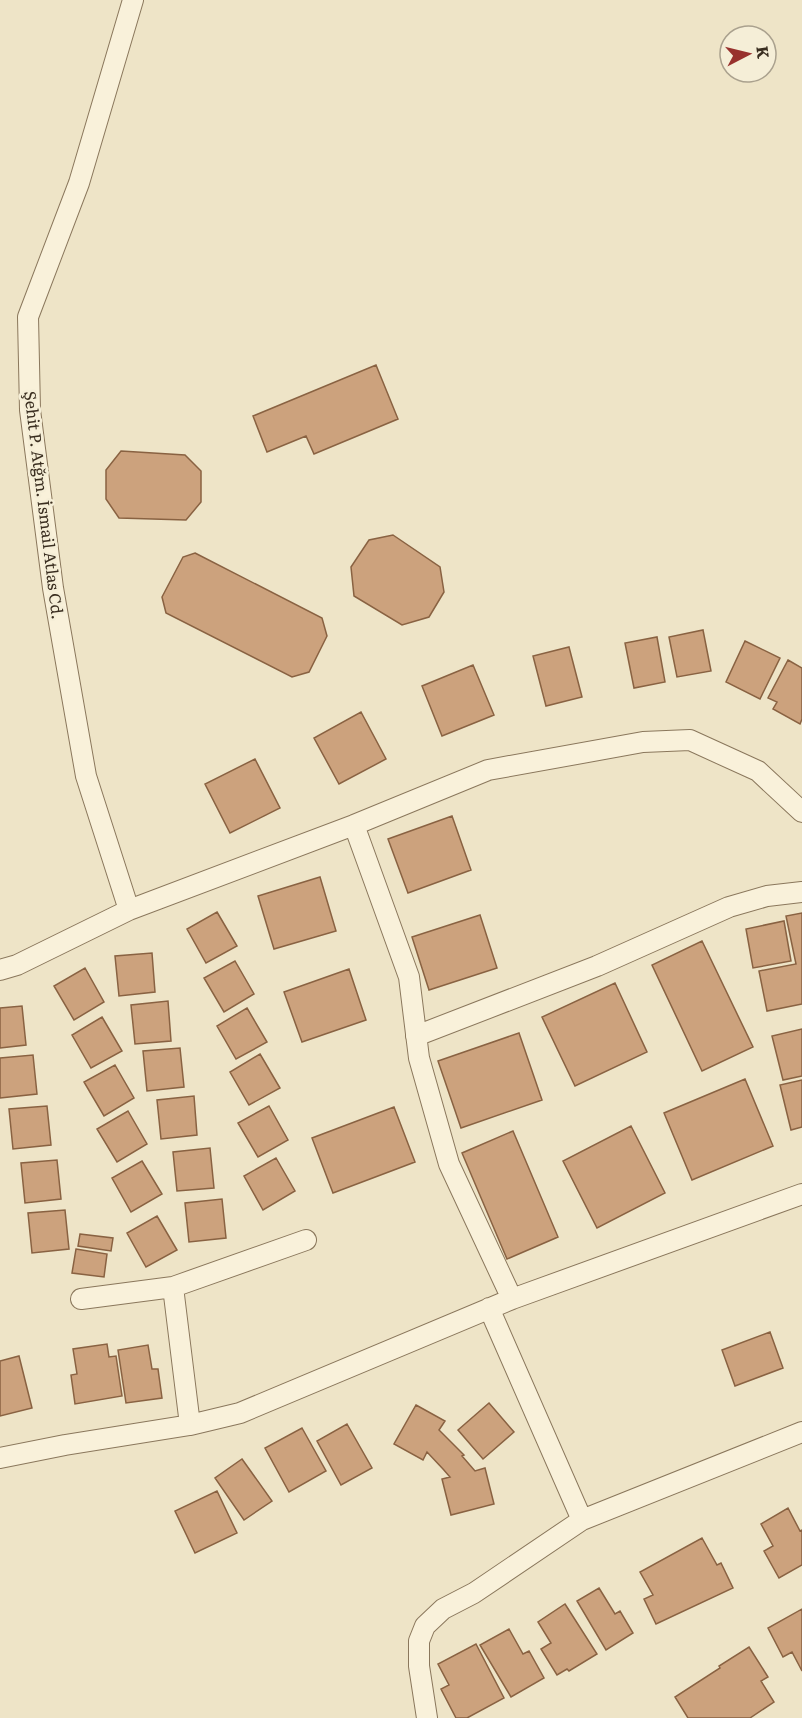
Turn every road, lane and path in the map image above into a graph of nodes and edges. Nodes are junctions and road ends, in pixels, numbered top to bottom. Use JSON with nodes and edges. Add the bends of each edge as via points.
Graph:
{"nodes":[{"id":1,"x":133,"y":0,"type":"edge"},
{"id":2,"x":802,"y":812,"type":"edge"},
{"id":3,"x":354,"y":825,"type":"junction"},
{"id":4,"x":802,"y":892,"type":"edge"},
{"id":5,"x":129,"y":910,"type":"junction"},
{"id":6,"x":0,"y":970,"type":"edge"},
{"id":7,"x":416,"y":1036,"type":"junction"},
{"id":8,"x":802,"y":1194,"type":"edge"},
{"id":9,"x":306,"y":1240,"type":"dead end"},
{"id":10,"x":173,"y":1287,"type":"junction"},
{"id":11,"x":81,"y":1299,"type":"dead end"},
{"id":12,"x":512,"y":1299,"type":"junction"},
{"id":13,"x":489,"y":1308,"type":"junction"},
{"id":14,"x":190,"y":1425,"type":"junction"},
{"id":15,"x":802,"y":1432,"type":"edge"},
{"id":16,"x":0,"y":1458,"type":"edge"},
{"id":17,"x":582,"y":1520,"type":"junction"},
{"id":18,"x":427,"y":1718,"type":"edge"}],
"edges":[{"from":1,"to":5,"type":"street","name":"Şehit P. Atğm. İsmail Atlas Cd.","via":[[79,183],[28,317],[30,410],[53,588],[86,776]]},
{"from":2,"to":3,"type":"street","via":[[758,771],[690,740],[644,742],[488,770]]},
{"from":3,"to":5,"type":"street"},
{"from":3,"to":7,"type":"street","via":[[409,977]]},
{"from":4,"to":7,"type":"street","via":[[767,896],[729,907],[597,966]]},
{"from":5,"to":6,"type":"street"},
{"from":7,"to":12,"type":"street","via":[[449,1164]]},
{"from":8,"to":12,"type":"street"},
{"from":9,"to":10,"type":"street"},
{"from":10,"to":11,"type":"street"},
{"from":10,"to":14,"type":"street"},
{"from":12,"to":13,"type":"street"},
{"from":13,"to":14,"type":"street","via":[[240,1413]]},
{"from":13,"to":17,"type":"street"},
{"from":14,"to":16,"type":"street"},
{"from":15,"to":17,"type":"street"},
{"from":17,"to":18,"type":"street","via":[[474,1593],[443,1609],[425,1626],[419,1641],[418,1666]]}]}
